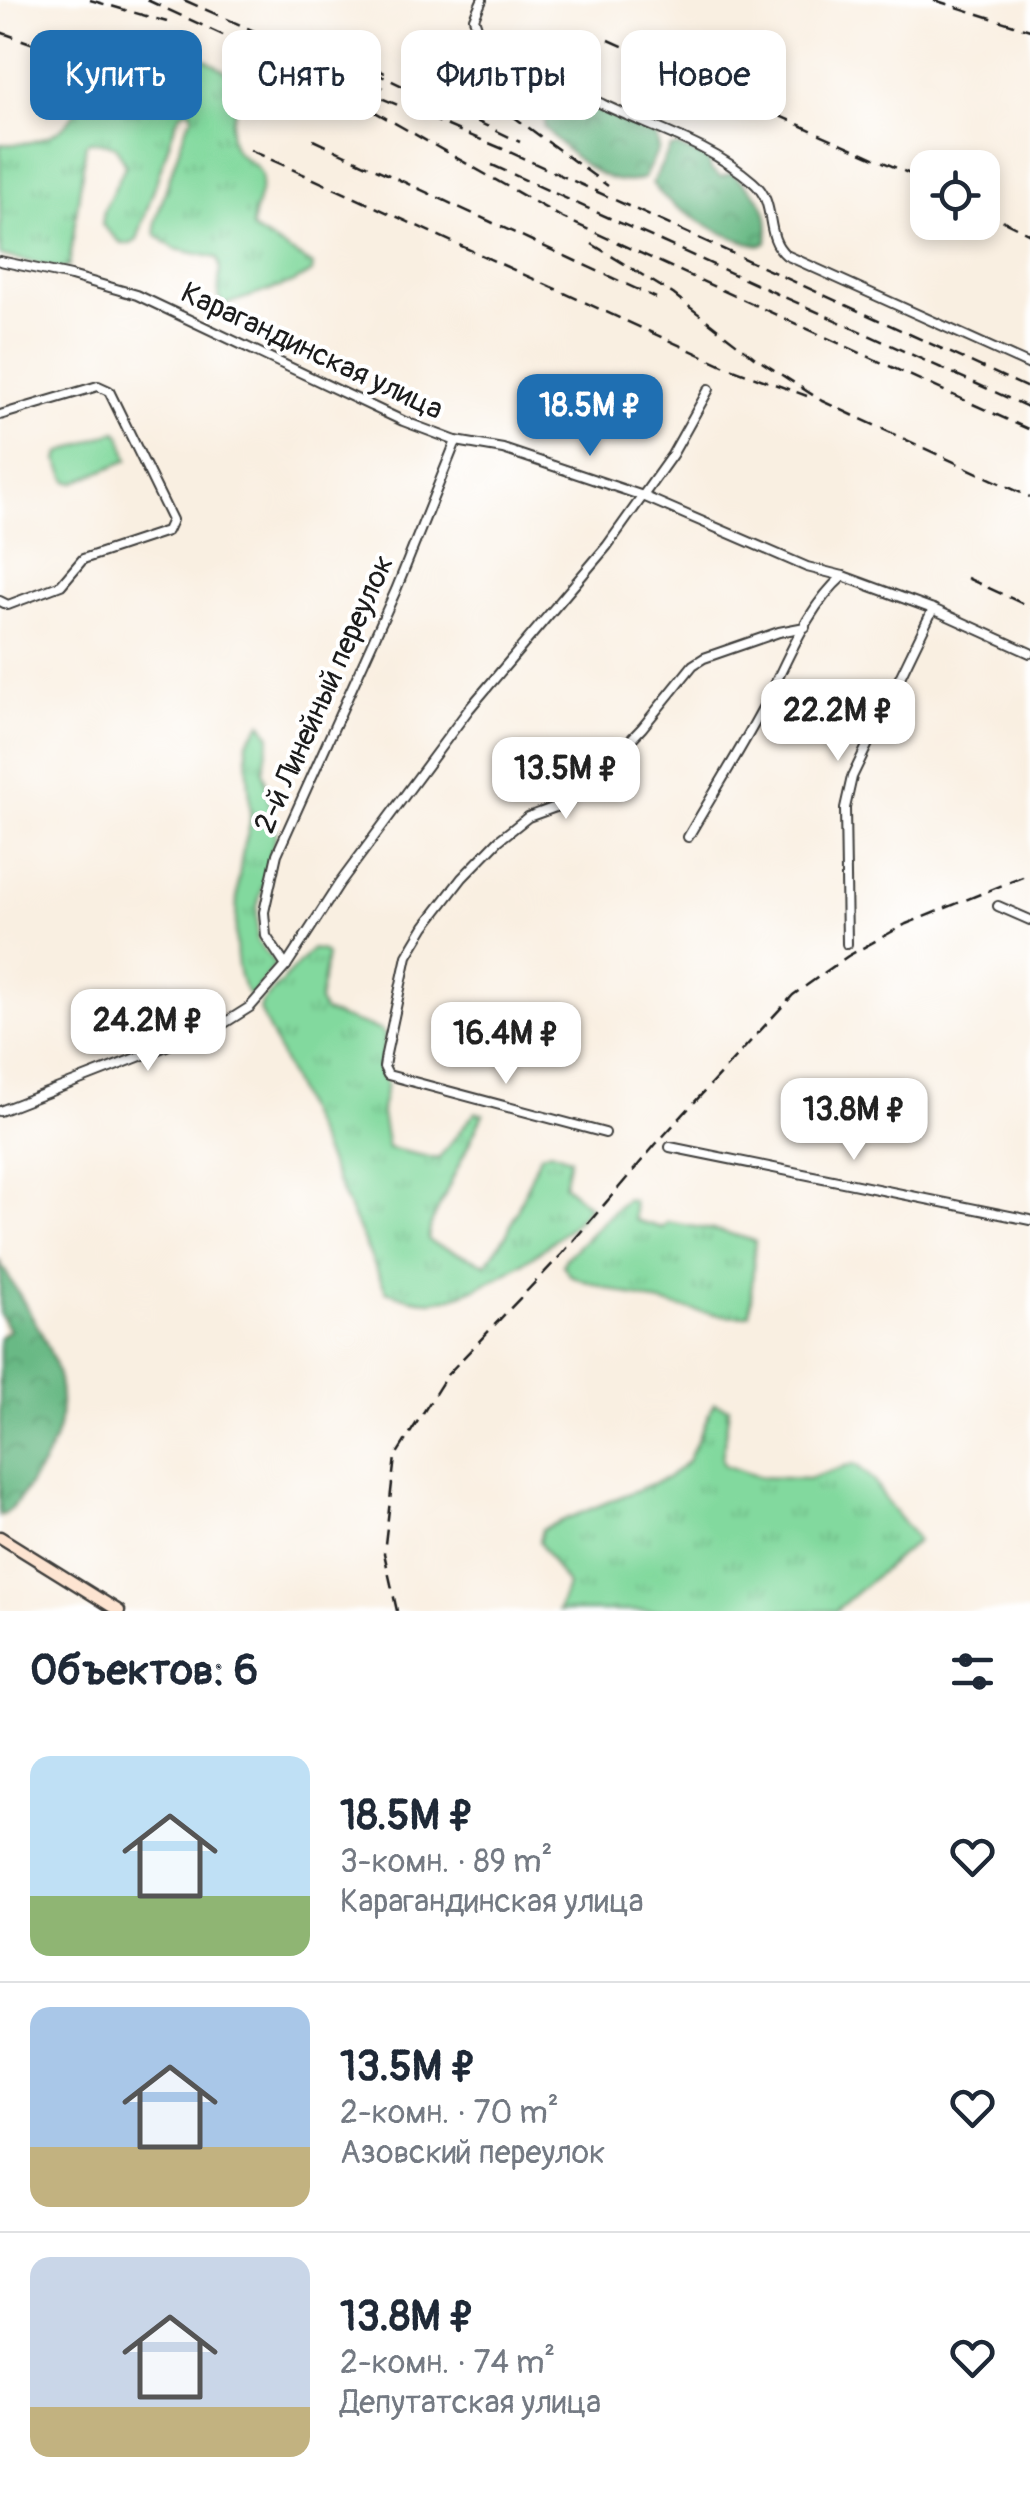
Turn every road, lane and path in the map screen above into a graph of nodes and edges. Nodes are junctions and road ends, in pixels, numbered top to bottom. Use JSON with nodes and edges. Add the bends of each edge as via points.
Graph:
{"nodes":[{"id":1,"x":482,"y":0,"type":"edge"},
{"id":2,"x":0,"y":262,"type":"edge"},
{"id":3,"x":1030,"y":365,"type":"edge"},
{"id":4,"x":709,"y":389,"type":"dead end"},
{"id":5,"x":0,"y":414,"type":"edge"},
{"id":6,"x":456,"y":440,"type":"junction"},
{"id":7,"x":643,"y":496,"type":"junction"},
{"id":8,"x":843,"y":576,"type":"junction"},
{"id":9,"x":0,"y":601,"type":"edge"},
{"id":10,"x":933,"y":609,"type":"junction"},
{"id":11,"x":805,"y":627,"type":"junction"},
{"id":12,"x":1030,"y":653,"type":"edge"},
{"id":13,"x":688,"y":837,"type":"dead end"},
{"id":14,"x":998,"y":906,"type":"dead end"},
{"id":15,"x":1030,"y":920,"type":"edge"},
{"id":16,"x":847,"y":944,"type":"dead end"},
{"id":17,"x":286,"y":966,"type":"junction"},
{"id":18,"x":0,"y":1112,"type":"edge"},
{"id":19,"x":605,"y":1133,"type":"dead end"},
{"id":20,"x":670,"y":1146,"type":"dead end"},
{"id":21,"x":1030,"y":1220,"type":"edge"},
{"id":22,"x":0,"y":1537,"type":"edge"},
{"id":23,"x":119,"y":1611,"type":"edge"}],
"edges":[{"from":1,"to":3,"type":"street","via":[[474,18],[493,44],[734,167],[766,196],[772,242],[786,255]]},
{"from":2,"to":6,"type":"street","name":"Карагандинская улица","via":[[137,295],[353,399]]},
{"from":4,"to":7,"type":"street"},
{"from":5,"to":9,"type":"street","via":[[98,386],[108,391],[172,520],[168,531],[83,558],[61,584],[37,596]]},
{"from":6,"to":7,"type":"street","name":"Карагандинская улица"},
{"from":6,"to":17,"type":"street","name":"2-й Линейный переулок","via":[[277,854],[264,912],[266,936]]},
{"from":7,"to":8,"type":"street","name":"Карагандинская улица","via":[[807,567]]},
{"from":7,"to":17,"type":"street","via":[[469,709],[338,884]]},
{"from":8,"to":10,"type":"street","name":"Карагандинская улица"},
{"from":8,"to":11,"type":"street"},
{"from":10,"to":12,"type":"street","name":"Карагандинская улица"},
{"from":10,"to":16,"type":"street","via":[[852,778],[845,808]]},
{"from":11,"to":13,"type":"street"},
{"from":11,"to":19,"type":"street","via":[[694,665],[597,782],[528,817],[486,852],[414,942],[384,1067],[388,1075]]},
{"from":14,"to":15,"type":"street"},
{"from":17,"to":18,"type":"street","via":[[223,1024]]},
{"from":20,"to":21,"type":"street"},
{"from":22,"to":23,"type":"main road"}]}
